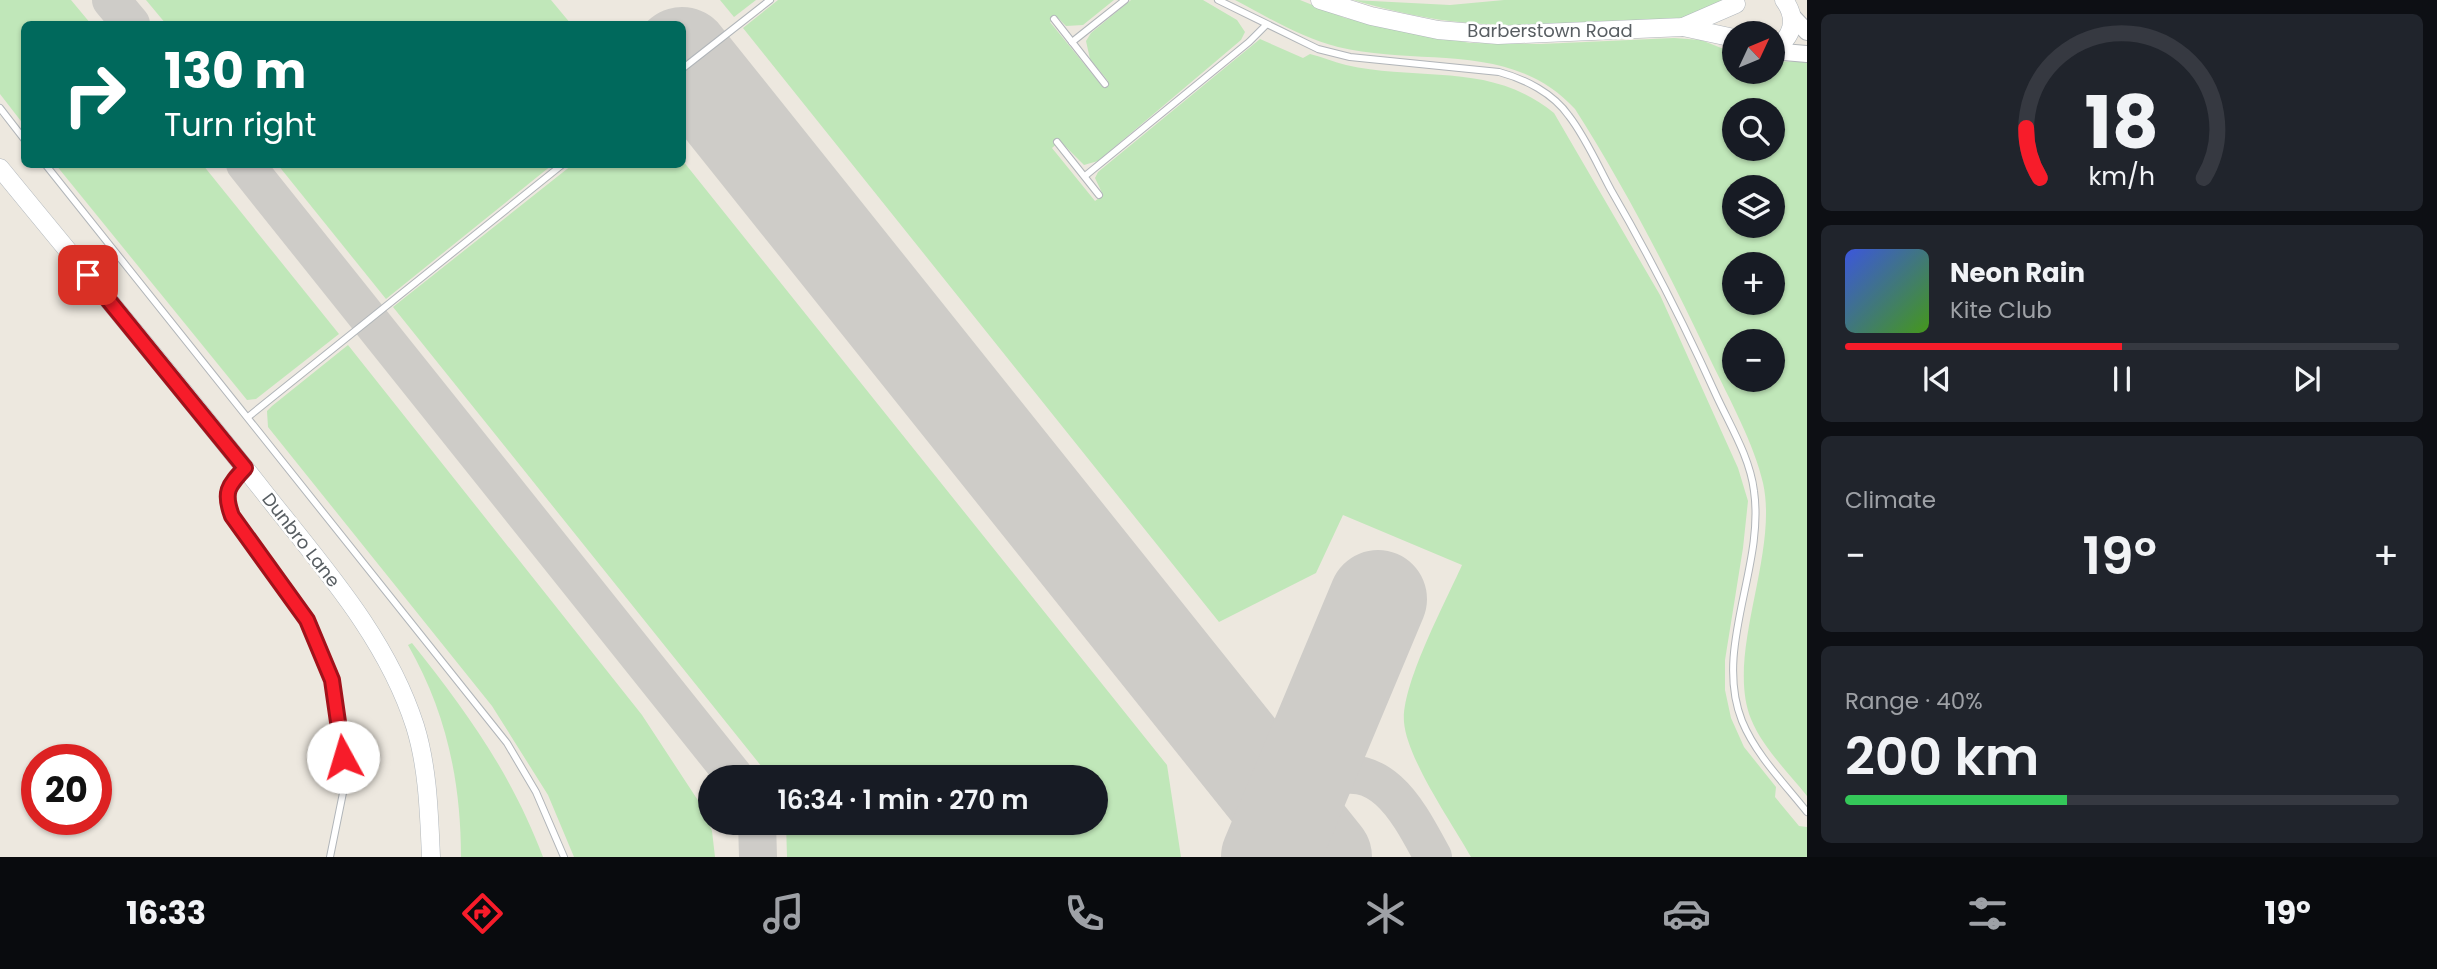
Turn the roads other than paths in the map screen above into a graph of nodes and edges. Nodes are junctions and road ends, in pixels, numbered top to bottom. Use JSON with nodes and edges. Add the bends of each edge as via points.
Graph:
{"nodes":[{"id":1,"x":770,"y":0,"type":"edge"},
{"id":2,"x":1125,"y":0,"type":"edge"},
{"id":3,"x":1218,"y":0,"type":"edge"},
{"id":4,"x":1320,"y":0,"type":"edge"},
{"id":5,"x":1738,"y":2,"type":"edge"},
{"id":6,"x":1788,"y":8,"type":"edge"},
{"id":7,"x":1054,"y":19,"type":"dead end"},
{"id":8,"x":1731,"y":21,"type":"edge"},
{"id":9,"x":1265,"y":26,"type":"junction"},
{"id":10,"x":1683,"y":27,"type":"junction"},
{"id":11,"x":1807,"y":32,"type":"edge"},
{"id":12,"x":1722,"y":34,"type":"edge"},
{"id":13,"x":1785,"y":39,"type":"edge"},
{"id":14,"x":1072,"y":42,"type":"junction"},
{"id":15,"x":1785,"y":51,"type":"edge"},
{"id":16,"x":1807,"y":54,"type":"edge"},
{"id":17,"x":686,"y":66,"type":"edge"},
{"id":18,"x":1105,"y":84,"type":"dead end"},
{"id":19,"x":0,"y":108,"type":"edge"},
{"id":20,"x":21,"y":135,"type":"edge"},
{"id":21,"x":1057,"y":142,"type":"dead end"},
{"id":22,"x":0,"y":168,"type":"edge"},
{"id":23,"x":48,"y":168,"type":"edge"},
{"id":24,"x":558,"y":168,"type":"edge"},
{"id":25,"x":1084,"y":176,"type":"junction"},
{"id":26,"x":1100,"y":195,"type":"dead end"},
{"id":27,"x":248,"y":417,"type":"junction"},
{"id":28,"x":245,"y":468,"type":"junction"},
{"id":29,"x":1807,"y":812,"type":"edge"},
{"id":30,"x":330,"y":857,"type":"edge"},
{"id":31,"x":431,"y":857,"type":"edge"},
{"id":32,"x":564,"y":857,"type":"edge"}],
"edges":[{"from":1,"to":17,"type":"lane"},
{"from":2,"to":14,"type":"lane"},
{"from":3,"to":9,"type":"lane"},
{"from":4,"to":10,"type":"main road","name":"Barberstown Road","via":[[1425,27],[1498,35]]},
{"from":5,"to":8,"type":"main road"},
{"from":5,"to":10,"type":"main road","name":"Barberstown Road"},
{"from":6,"to":11,"type":"street"},
{"from":6,"to":13,"type":"main road","via":[[1789,35]]},
{"from":7,"to":14,"type":"lane"},
{"from":9,"to":25,"type":"lane","via":[[1250,43]]},
{"from":9,"to":29,"type":"lane","via":[[1350,57],[1516,77],[1539,89],[1569,116],[1658,276],[1746,460],[1754,488],[1756,526],[1736,647],[1736,702],[1759,753]]},
{"from":10,"to":12,"type":"main road"},
{"from":14,"to":18,"type":"lane"},
{"from":15,"to":16,"type":"street"},
{"from":19,"to":20,"type":"lane"},
{"from":21,"to":25,"type":"lane"},
{"from":22,"to":28,"type":"main road","name":"Dunbro Lane"},
{"from":23,"to":27,"type":"lane"},
{"from":24,"to":27,"type":"lane"},
{"from":25,"to":26,"type":"lane"},
{"from":27,"to":32,"type":"lane","via":[[507,743],[536,792]]},
{"from":28,"to":30,"type":"lane","via":[[227,487],[225,499],[232,516],[307,620],[332,680],[345,783]]},
{"from":28,"to":31,"type":"main road","name":"Dunbro Lane","via":[[366,626],[393,674],[415,727],[429,793]]}]}
